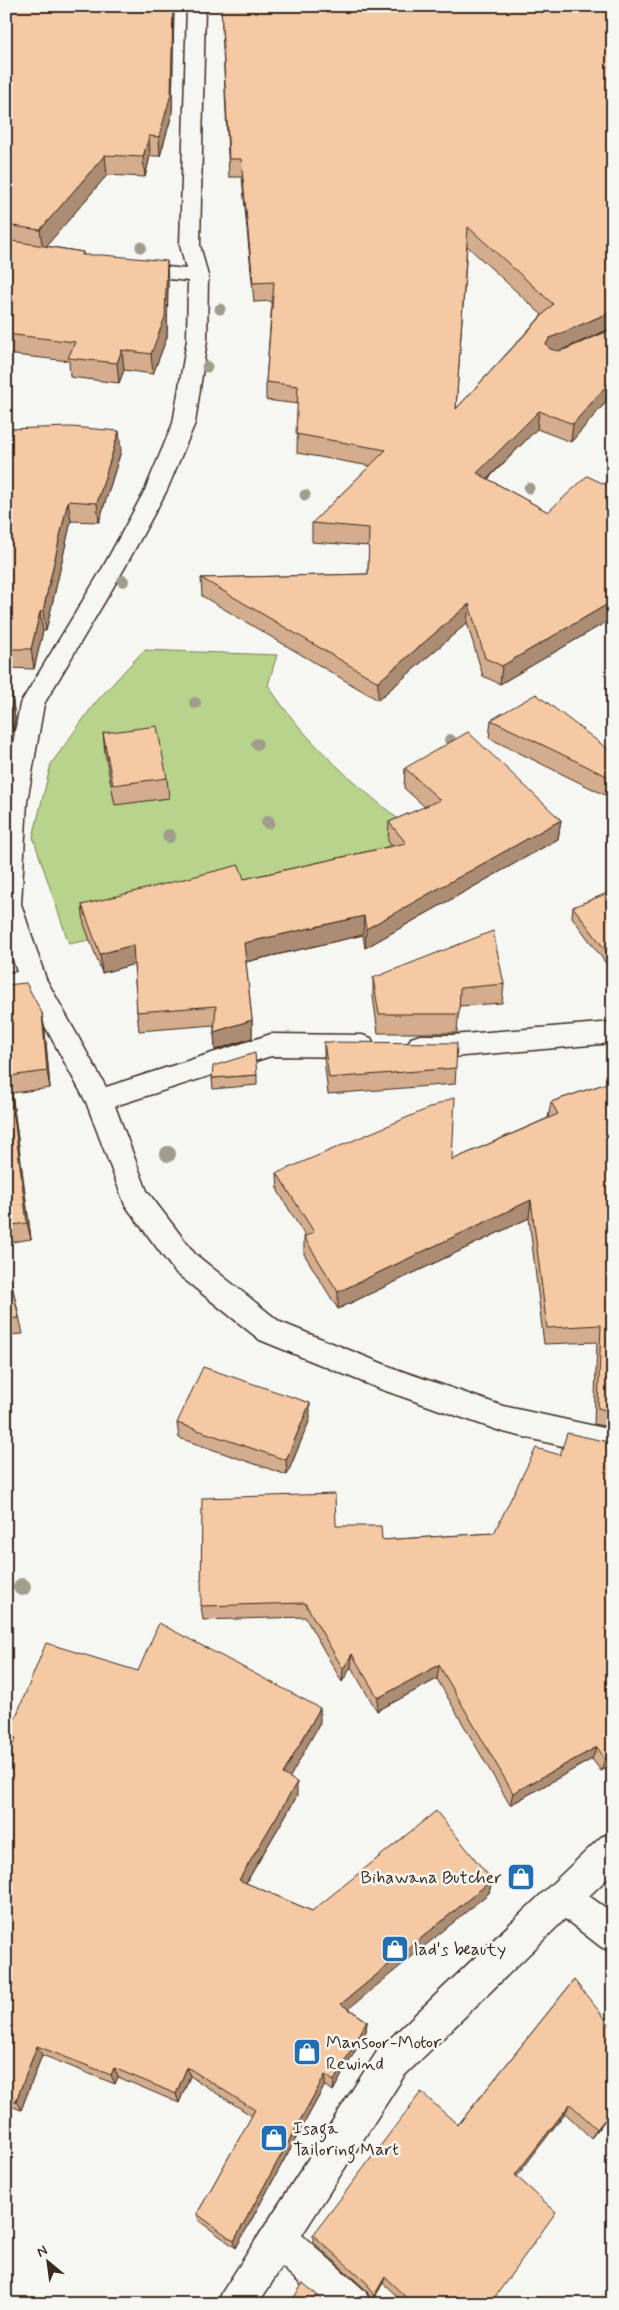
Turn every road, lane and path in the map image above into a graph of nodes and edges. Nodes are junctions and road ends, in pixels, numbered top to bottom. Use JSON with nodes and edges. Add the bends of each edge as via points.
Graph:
{"nodes":[{"id":1,"x":196,"y":6,"type":"edge"},
{"id":2,"x":108,"y":267,"type":"edge"},
{"id":3,"x":198,"y":276,"type":"junction"},
{"id":4,"x":33,"y":980,"type":"junction"},
{"id":5,"x":6,"y":983,"type":"edge"},
{"id":6,"x":613,"y":1032,"type":"edge"},
{"id":7,"x":99,"y":1100,"type":"junction"},
{"id":8,"x":613,"y":1444,"type":"edge"},
{"id":9,"x":613,"y":1849,"type":"edge"},
{"id":10,"x":562,"y":1897,"type":"junction"},
{"id":11,"x":613,"y":1935,"type":"edge"},
{"id":12,"x":278,"y":2239,"type":"junction"},
{"id":13,"x":236,"y":2304,"type":"edge"},
{"id":14,"x":352,"y":2304,"type":"edge"}],
"edges":[{"from":1,"to":3,"type":"street","via":[[190,245]]},
{"from":2,"to":3,"type":"street"},
{"from":3,"to":4,"type":"street","via":[[197,340],[184,423],[156,490],[32,704],[16,802],[8,904]]},
{"from":4,"to":5,"type":"street"},
{"from":4,"to":7,"type":"street"},
{"from":6,"to":7,"type":"street","via":[[452,1046],[271,1045]]},
{"from":7,"to":8,"type":"street","via":[[135,1197],[185,1263],[270,1331],[390,1380],[503,1419]]},
{"from":9,"to":10,"type":"street"},
{"from":10,"to":11,"type":"street"},
{"from":10,"to":12,"type":"street","via":[[390,2063]]},
{"from":12,"to":13,"type":"street"},
{"from":12,"to":14,"type":"street"}]}
